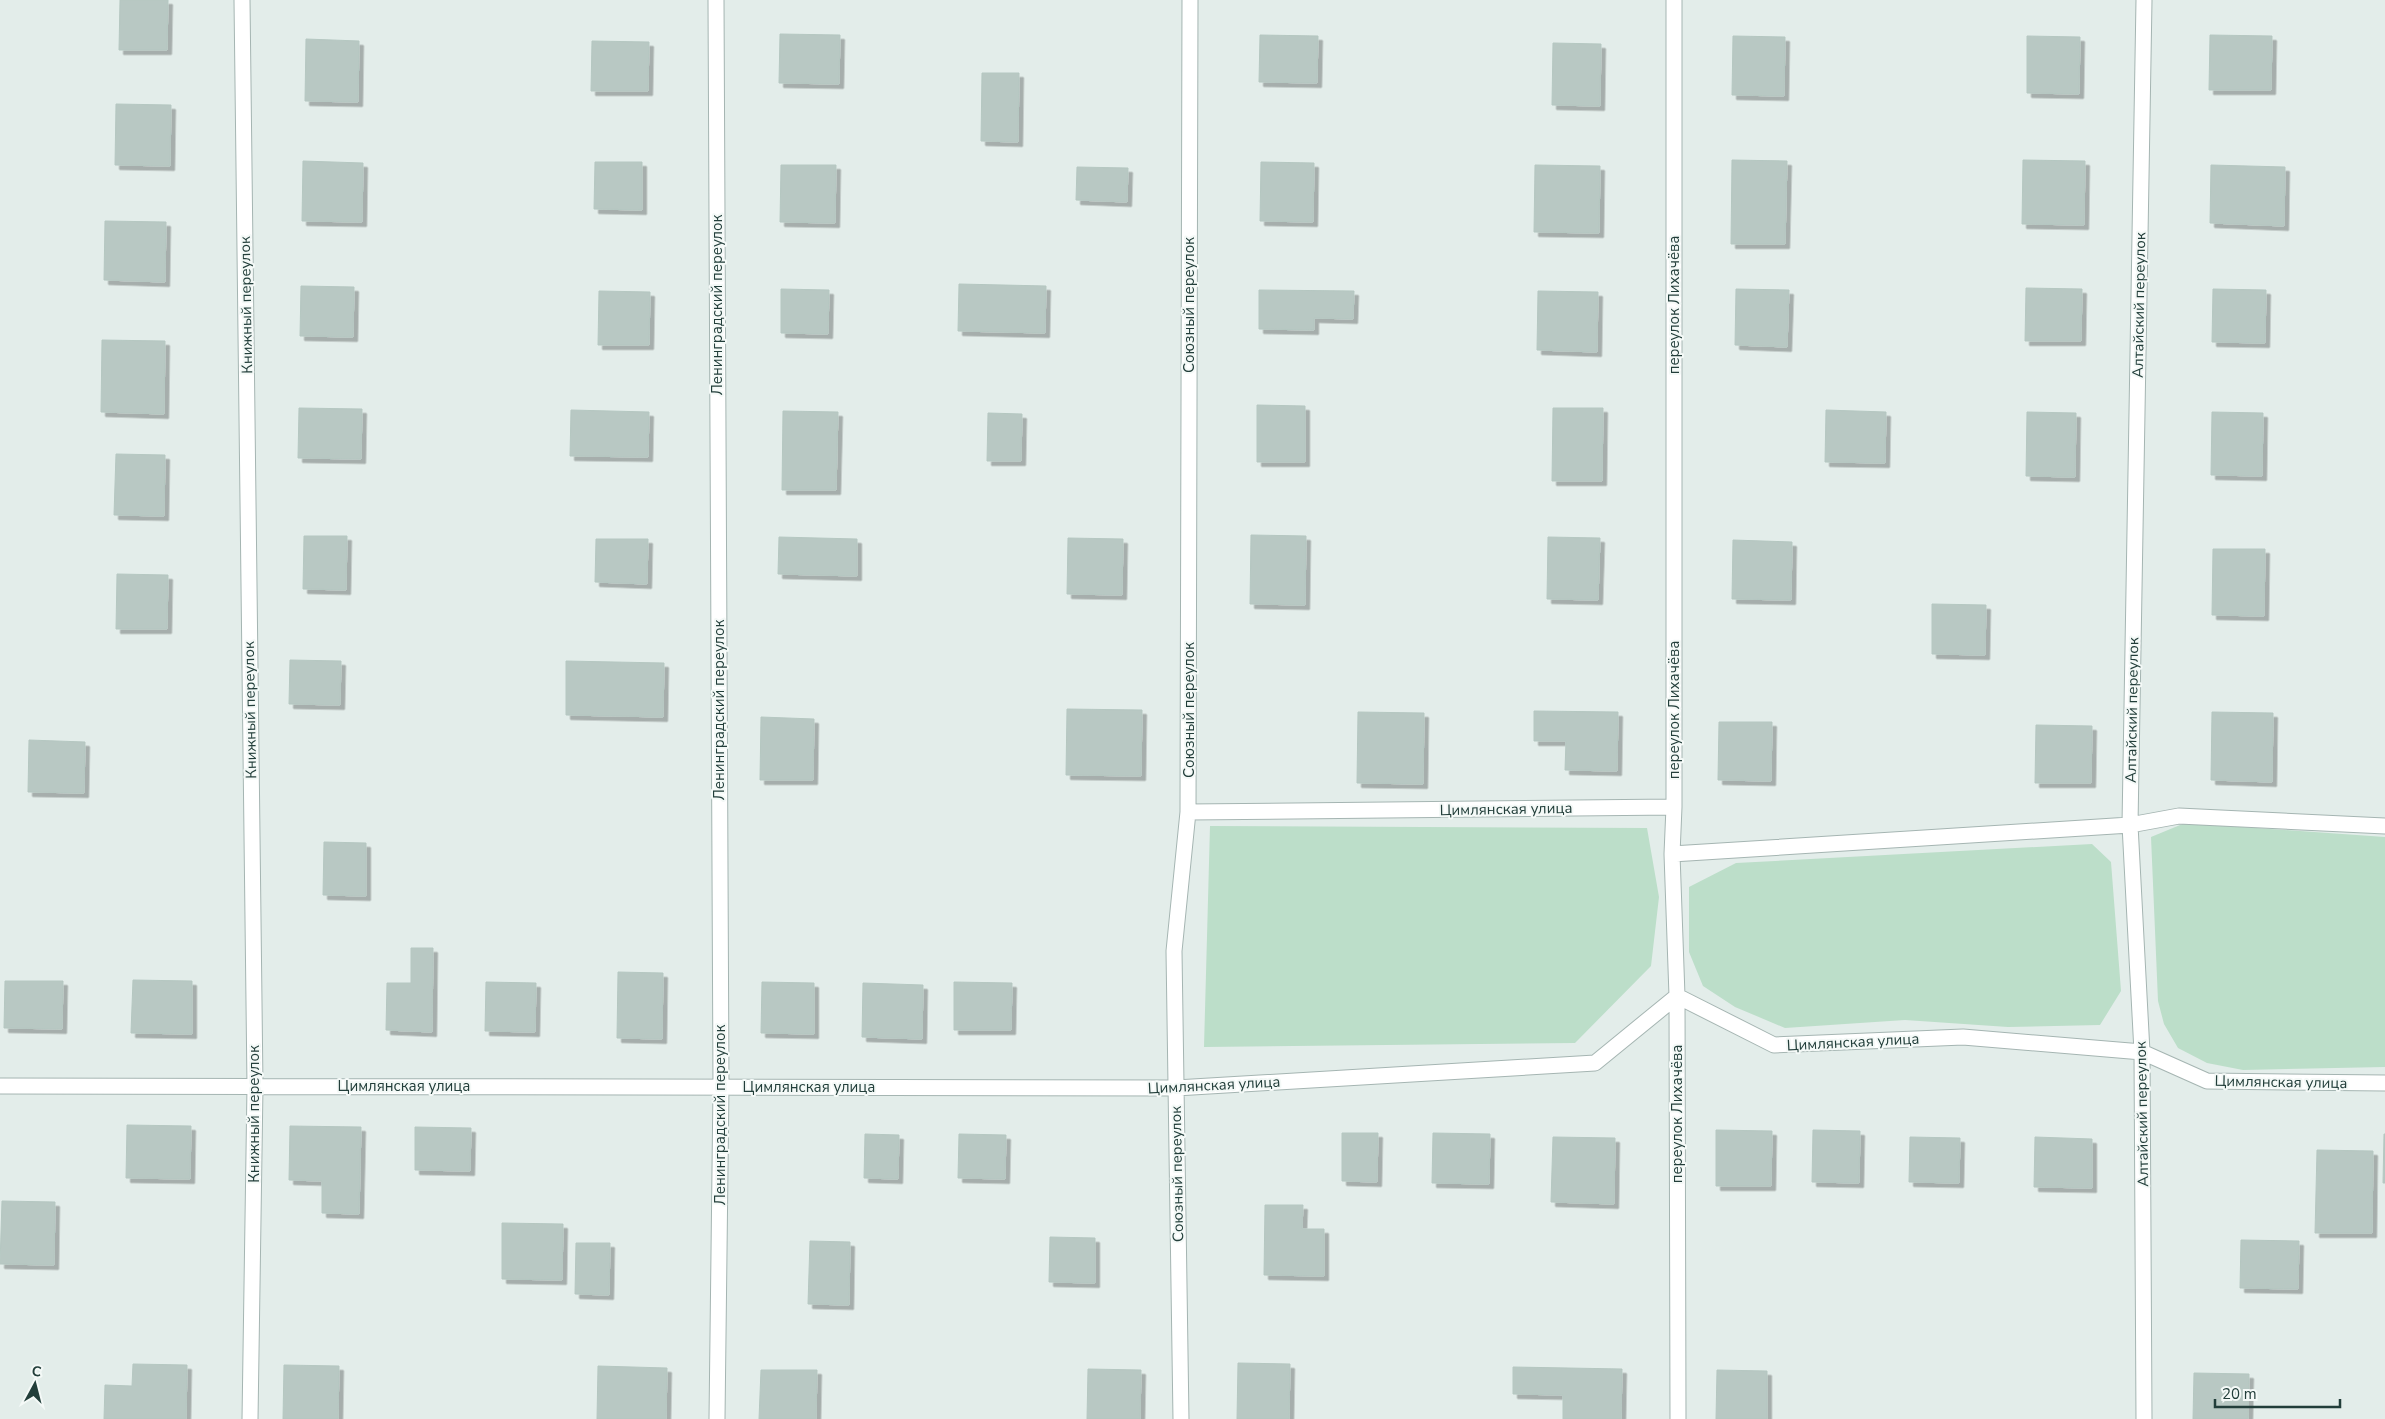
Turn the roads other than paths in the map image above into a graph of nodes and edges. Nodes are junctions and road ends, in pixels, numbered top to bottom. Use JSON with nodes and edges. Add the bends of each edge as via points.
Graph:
{"nodes":[{"id":1,"x":242,"y":0,"type":"edge"},
{"id":2,"x":716,"y":0,"type":"edge"},
{"id":3,"x":1190,"y":0,"type":"edge"},
{"id":4,"x":1674,"y":0,"type":"edge"},
{"id":5,"x":2144,"y":0,"type":"edge"},
{"id":6,"x":1674,"y":807,"type":"junction"},
{"id":7,"x":1188,"y":812,"type":"junction"},
{"id":8,"x":2130,"y":825,"type":"junction"},
{"id":9,"x":2385,"y":826,"type":"edge"},
{"id":10,"x":1672,"y":854,"type":"junction"},
{"id":11,"x":1677,"y":996,"type":"junction"},
{"id":12,"x":2142,"y":1052,"type":"junction"},
{"id":13,"x":2385,"y":1083,"type":"edge"},
{"id":14,"x":0,"y":1086,"type":"edge"},
{"id":15,"x":255,"y":1086,"type":"junction"},
{"id":16,"x":721,"y":1086,"type":"junction"},
{"id":17,"x":1176,"y":1088,"type":"junction"},
{"id":18,"x":250,"y":1419,"type":"edge"},
{"id":19,"x":717,"y":1419,"type":"edge"},
{"id":20,"x":1181,"y":1419,"type":"edge"},
{"id":21,"x":1678,"y":1419,"type":"edge"},
{"id":22,"x":2144,"y":1419,"type":"edge"}],
"edges":[{"from":1,"to":15,"type":"street","name":"Книжный переулок"},
{"from":2,"to":16,"type":"street","name":"Ленинградский переулок"},
{"from":3,"to":7,"type":"street","name":"Союзный переулок"},
{"from":4,"to":6,"type":"street","name":"переулок Лихачёва"},
{"from":5,"to":8,"type":"street","name":"Алтайский переулок"},
{"from":6,"to":7,"type":"street","name":"Цимлянская улица"},
{"from":6,"to":10,"type":"street","name":"переулок Лихачёва"},
{"from":7,"to":17,"type":"street","name":"Союзный переулок","via":[[1174,951]]},
{"from":8,"to":9,"type":"street","via":[[2180,816]]},
{"from":8,"to":10,"type":"street"},
{"from":8,"to":12,"type":"street","name":"Алтайский переулок"},
{"from":10,"to":11,"type":"street","name":"переулок Лихачёва"},
{"from":11,"to":12,"type":"street","name":"Цимлянская улица","via":[[1774,1045],[1963,1037]]},
{"from":11,"to":17,"type":"street","name":"Цимлянская улица","via":[[1596,1063]]},
{"from":11,"to":21,"type":"street","name":"переулок Лихачёва"},
{"from":12,"to":13,"type":"street","name":"Цимлянская улица","via":[[2207,1081]]},
{"from":12,"to":22,"type":"street","name":"Алтайский переулок"},
{"from":14,"to":15,"type":"street","name":"Цимлянская улица"},
{"from":15,"to":16,"type":"street","name":"Цимлянская улица"},
{"from":15,"to":18,"type":"street","name":"Книжный переулок"},
{"from":16,"to":17,"type":"street","name":"Цимлянская улица"},
{"from":16,"to":19,"type":"street","name":"Ленинградский переулок"},
{"from":17,"to":20,"type":"street","name":"Союзный переулок"}]}
